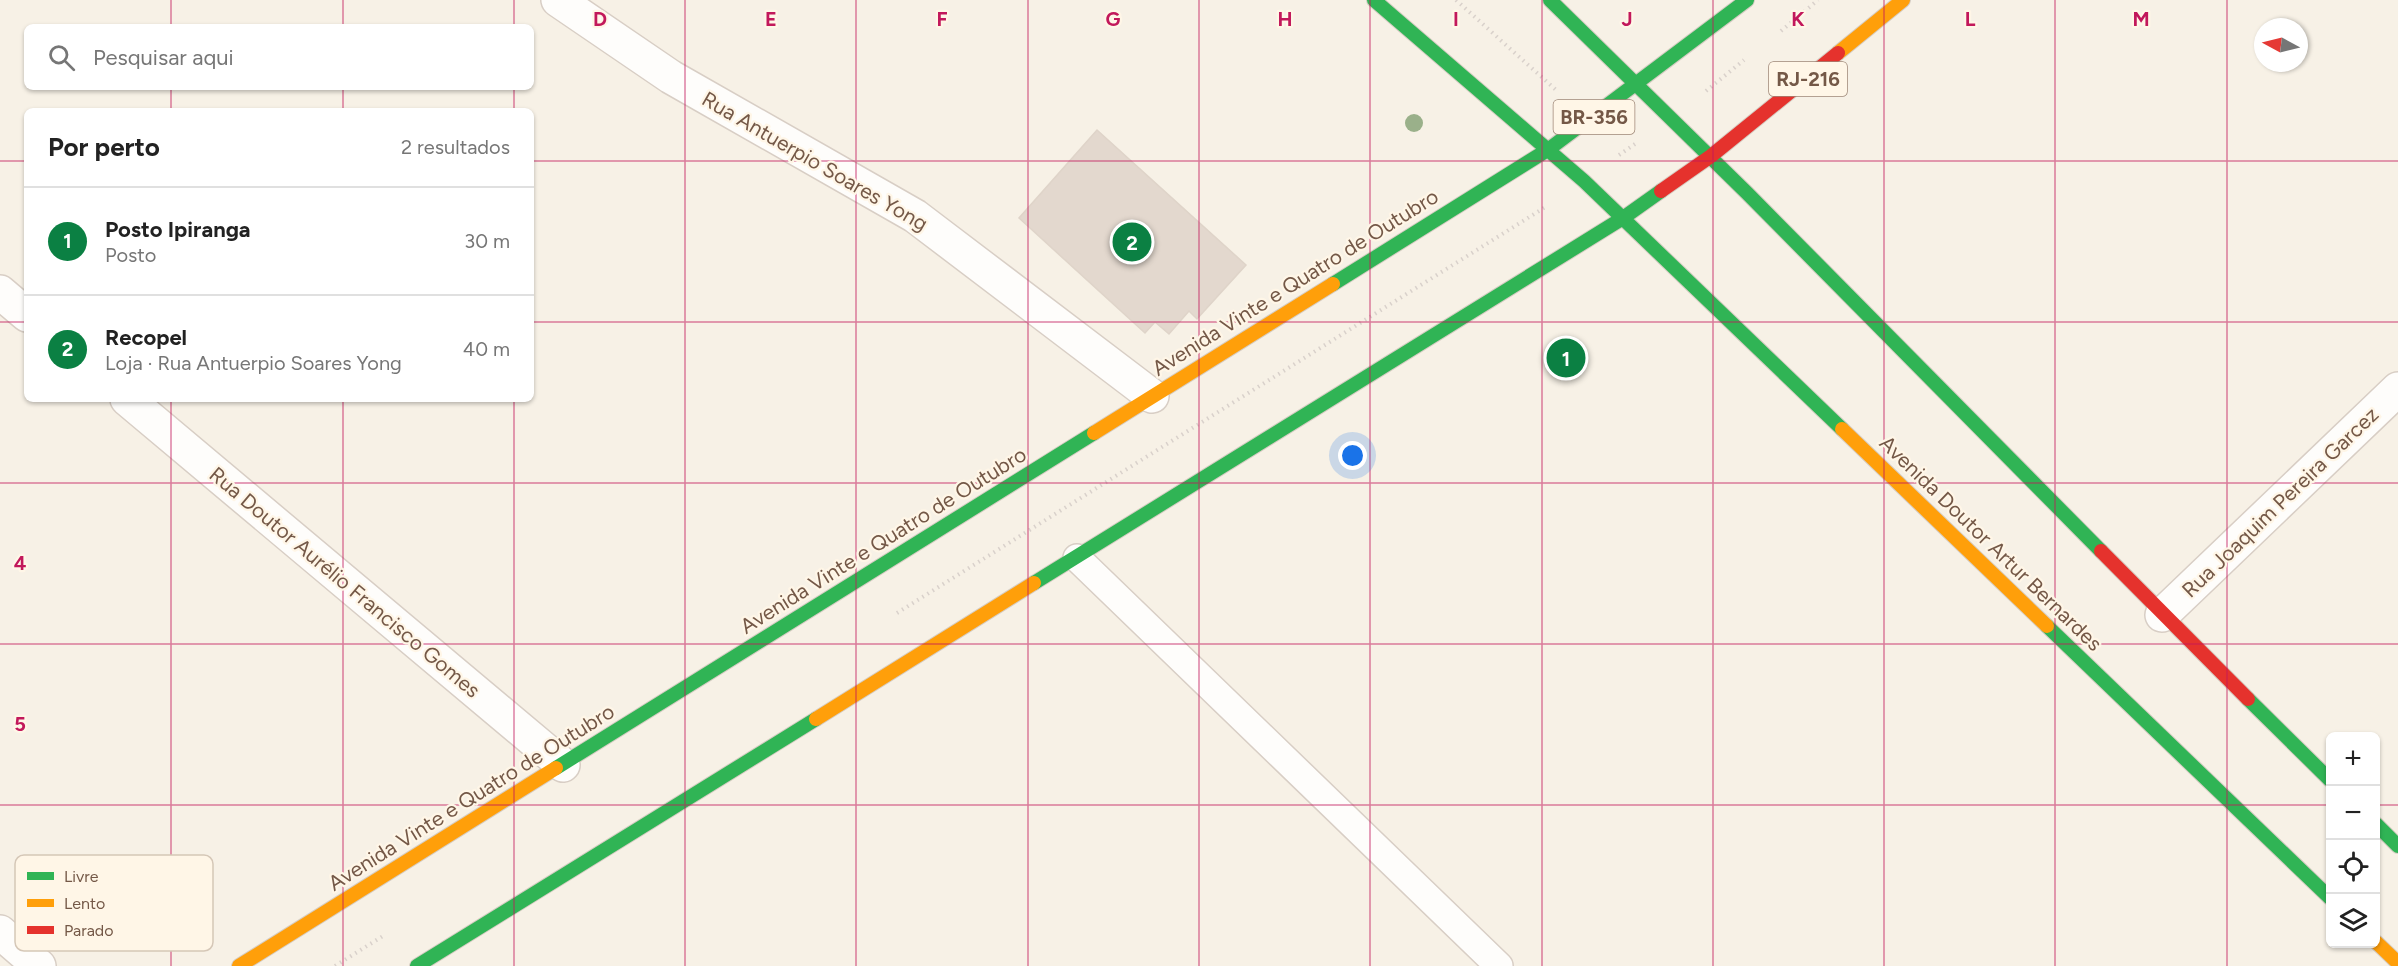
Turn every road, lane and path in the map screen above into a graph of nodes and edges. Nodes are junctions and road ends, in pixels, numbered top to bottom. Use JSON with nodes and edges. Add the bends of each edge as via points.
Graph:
{"nodes":[{"id":1,"x":558,"y":0,"type":"edge"},
{"id":2,"x":1374,"y":0,"type":"edge"},
{"id":3,"x":1550,"y":0,"type":"edge"},
{"id":4,"x":1747,"y":0,"type":"edge"},
{"id":5,"x":1903,"y":0,"type":"edge"},
{"id":6,"x":1638,"y":84,"type":"junction"},
{"id":7,"x":1550,"y":149,"type":"junction"},
{"id":8,"x":1711,"y":156,"type":"junction"},
{"id":9,"x":1623,"y":218,"type":"junction"},
{"id":10,"x":0,"y":292,"type":"edge"},
{"id":11,"x":24,"y":312,"type":"edge"},
{"id":12,"x":2398,"y":389,"type":"edge"},
{"id":13,"x":1152,"y":396,"type":"junction"},
{"id":14,"x":131,"y":402,"type":"edge"},
{"id":15,"x":1077,"y":558,"type":"junction"},
{"id":16,"x":2162,"y":615,"type":"junction"},
{"id":17,"x":563,"y":765,"type":"junction"},
{"id":18,"x":2326,"y":775,"type":"edge"},
{"id":19,"x":2380,"y":828,"type":"edge"},
{"id":20,"x":2398,"y":846,"type":"edge"},
{"id":21,"x":2327,"y":894,"type":"edge"},
{"id":22,"x":0,"y":932,"type":"edge"},
{"id":23,"x":15,"y":945,"type":"edge"},
{"id":24,"x":2380,"y":946,"type":"edge"},
{"id":25,"x":22,"y":951,"type":"edge"},
{"id":26,"x":2398,"y":963,"type":"edge"},
{"id":27,"x":427,"y":964,"type":"edge"},
{"id":28,"x":39,"y":966,"type":"edge"},
{"id":29,"x":239,"y":966,"type":"edge"},
{"id":30,"x":1499,"y":966,"type":"edge"}],
"edges":[{"from":1,"to":13,"type":"street","name":"Rua Antuerpio Soares Yong","via":[[671,77],[915,216]]},
{"from":2,"to":7,"type":"main road","number":"BR-356"},
{"from":3,"to":6,"type":"main road","number":"BR-356"},
{"from":4,"to":6,"type":"main road"},
{"from":5,"to":8,"type":"main road","number":"RJ-216"},
{"from":6,"to":7,"type":"main road","number":"BR-356"},
{"from":6,"to":8,"type":"main road"},
{"from":7,"to":9,"type":"main road","name":"Avenida Doutor Artur Bernardes"},
{"from":7,"to":13,"type":"main road","name":"Avenida Vinte e Quatro de Outubro"},
{"from":8,"to":9,"type":"main road"},
{"from":8,"to":16,"type":"main road"},
{"from":9,"to":15,"type":"main road"},
{"from":9,"to":21,"type":"main road","name":"Avenida Doutor Artur Bernardes"},
{"from":10,"to":11,"type":"street"},
{"from":12,"to":16,"type":"street","name":"Rua Joaquim Pereira Garcez"},
{"from":13,"to":17,"type":"main road","name":"Avenida Vinte e Quatro de Outubro"},
{"from":14,"to":17,"type":"street","name":"Rua Doutor Aurélio Francisco Gomes"},
{"from":15,"to":27,"type":"main road"},
{"from":15,"to":30,"type":"lane"},
{"from":16,"to":18,"type":"main road"},
{"from":17,"to":29,"type":"main road","name":"Avenida Vinte e Quatro de Outubro"},
{"from":19,"to":20,"type":"main road"},
{"from":22,"to":23,"type":"street"},
{"from":24,"to":26,"type":"main road"},
{"from":25,"to":28,"type":"street"}]}
